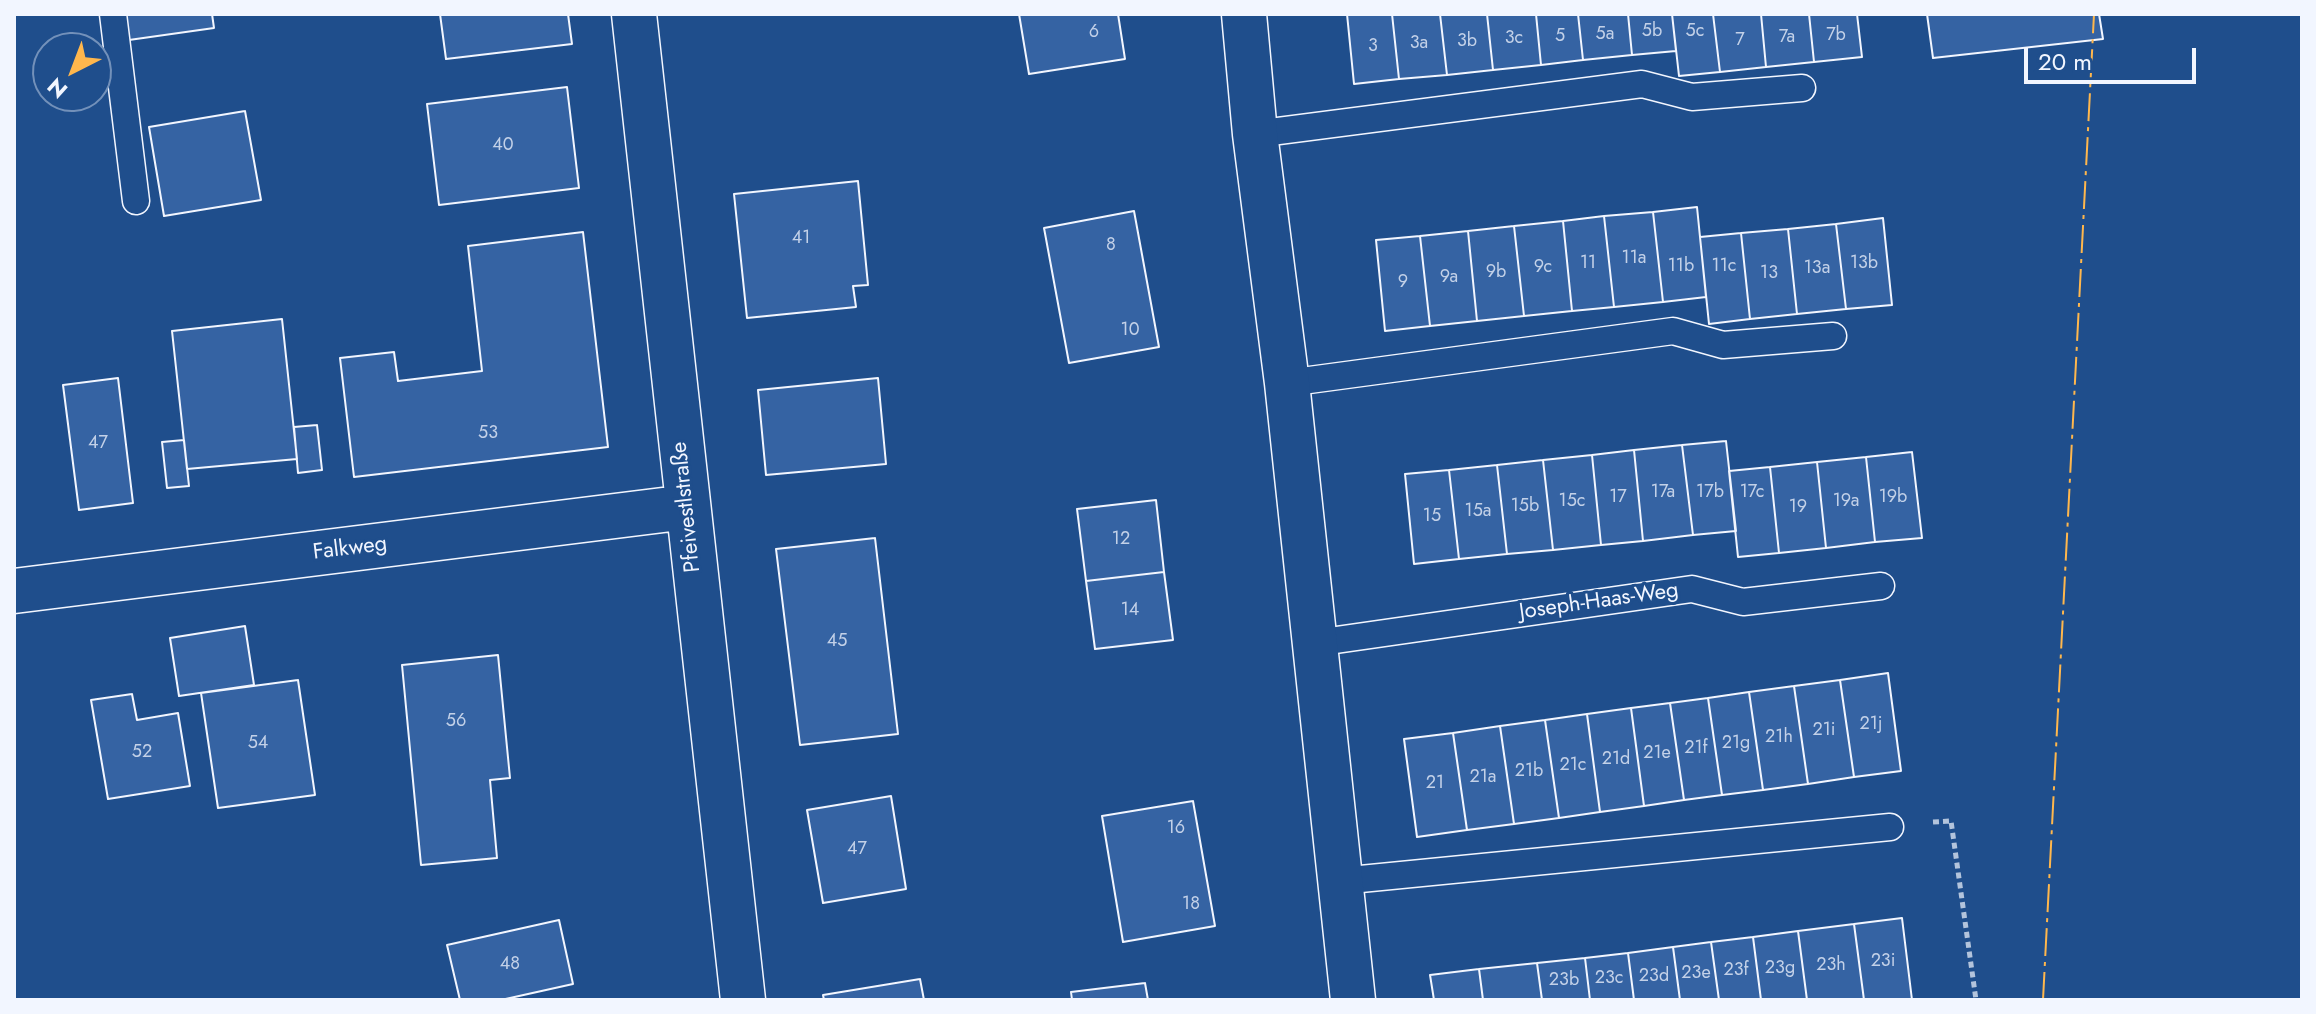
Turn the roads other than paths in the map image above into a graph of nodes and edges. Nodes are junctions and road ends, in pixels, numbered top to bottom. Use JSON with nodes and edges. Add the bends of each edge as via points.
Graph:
{"nodes":[{"id":1,"x":113,"y":14,"type":"edge"},
{"id":2,"x":634,"y":14,"type":"edge"},
{"id":3,"x":1244,"y":14,"type":"edge"},
{"id":4,"x":1802,"y":88,"type":"dead end"},
{"id":5,"x":1255,"y":134,"type":"junction"},
{"id":6,"x":136,"y":201,"type":"dead end"},
{"id":7,"x":1833,"y":336,"type":"dead end"},
{"id":8,"x":1287,"y":383,"type":"junction"},
{"id":9,"x":687,"y":507,"type":"junction"},
{"id":10,"x":1881,"y":586,"type":"dead end"},
{"id":11,"x":14,"y":591,"type":"edge"},
{"id":12,"x":1315,"y":643,"type":"junction"},
{"id":13,"x":1890,"y":827,"type":"dead end"},
{"id":14,"x":1340,"y":881,"type":"junction"},
{"id":15,"x":743,"y":1000,"type":"edge"},
{"id":16,"x":1353,"y":1000,"type":"edge"}],
"edges":[{"from":1,"to":6,"type":"lane"},
{"from":2,"to":9,"type":"street","name":"Pfeivestlstraße"},
{"from":3,"to":5,"type":"street"},
{"from":4,"to":5,"type":"lane","via":[[1692,97],[1642,84]]},
{"from":5,"to":8,"type":"street"},
{"from":7,"to":8,"type":"lane","via":[[1723,345],[1673,331]]},
{"from":8,"to":12,"type":"street"},
{"from":9,"to":11,"type":"street","name":"Falkweg"},
{"from":9,"to":15,"type":"street","name":"Pfeivestlstraße"},
{"from":10,"to":12,"type":"lane","name":"Joseph-Haas-Weg","via":[[1743,602],[1692,589]]},
{"from":12,"to":14,"type":"street"},
{"from":13,"to":14,"type":"lane"},
{"from":14,"to":16,"type":"street"}]}
